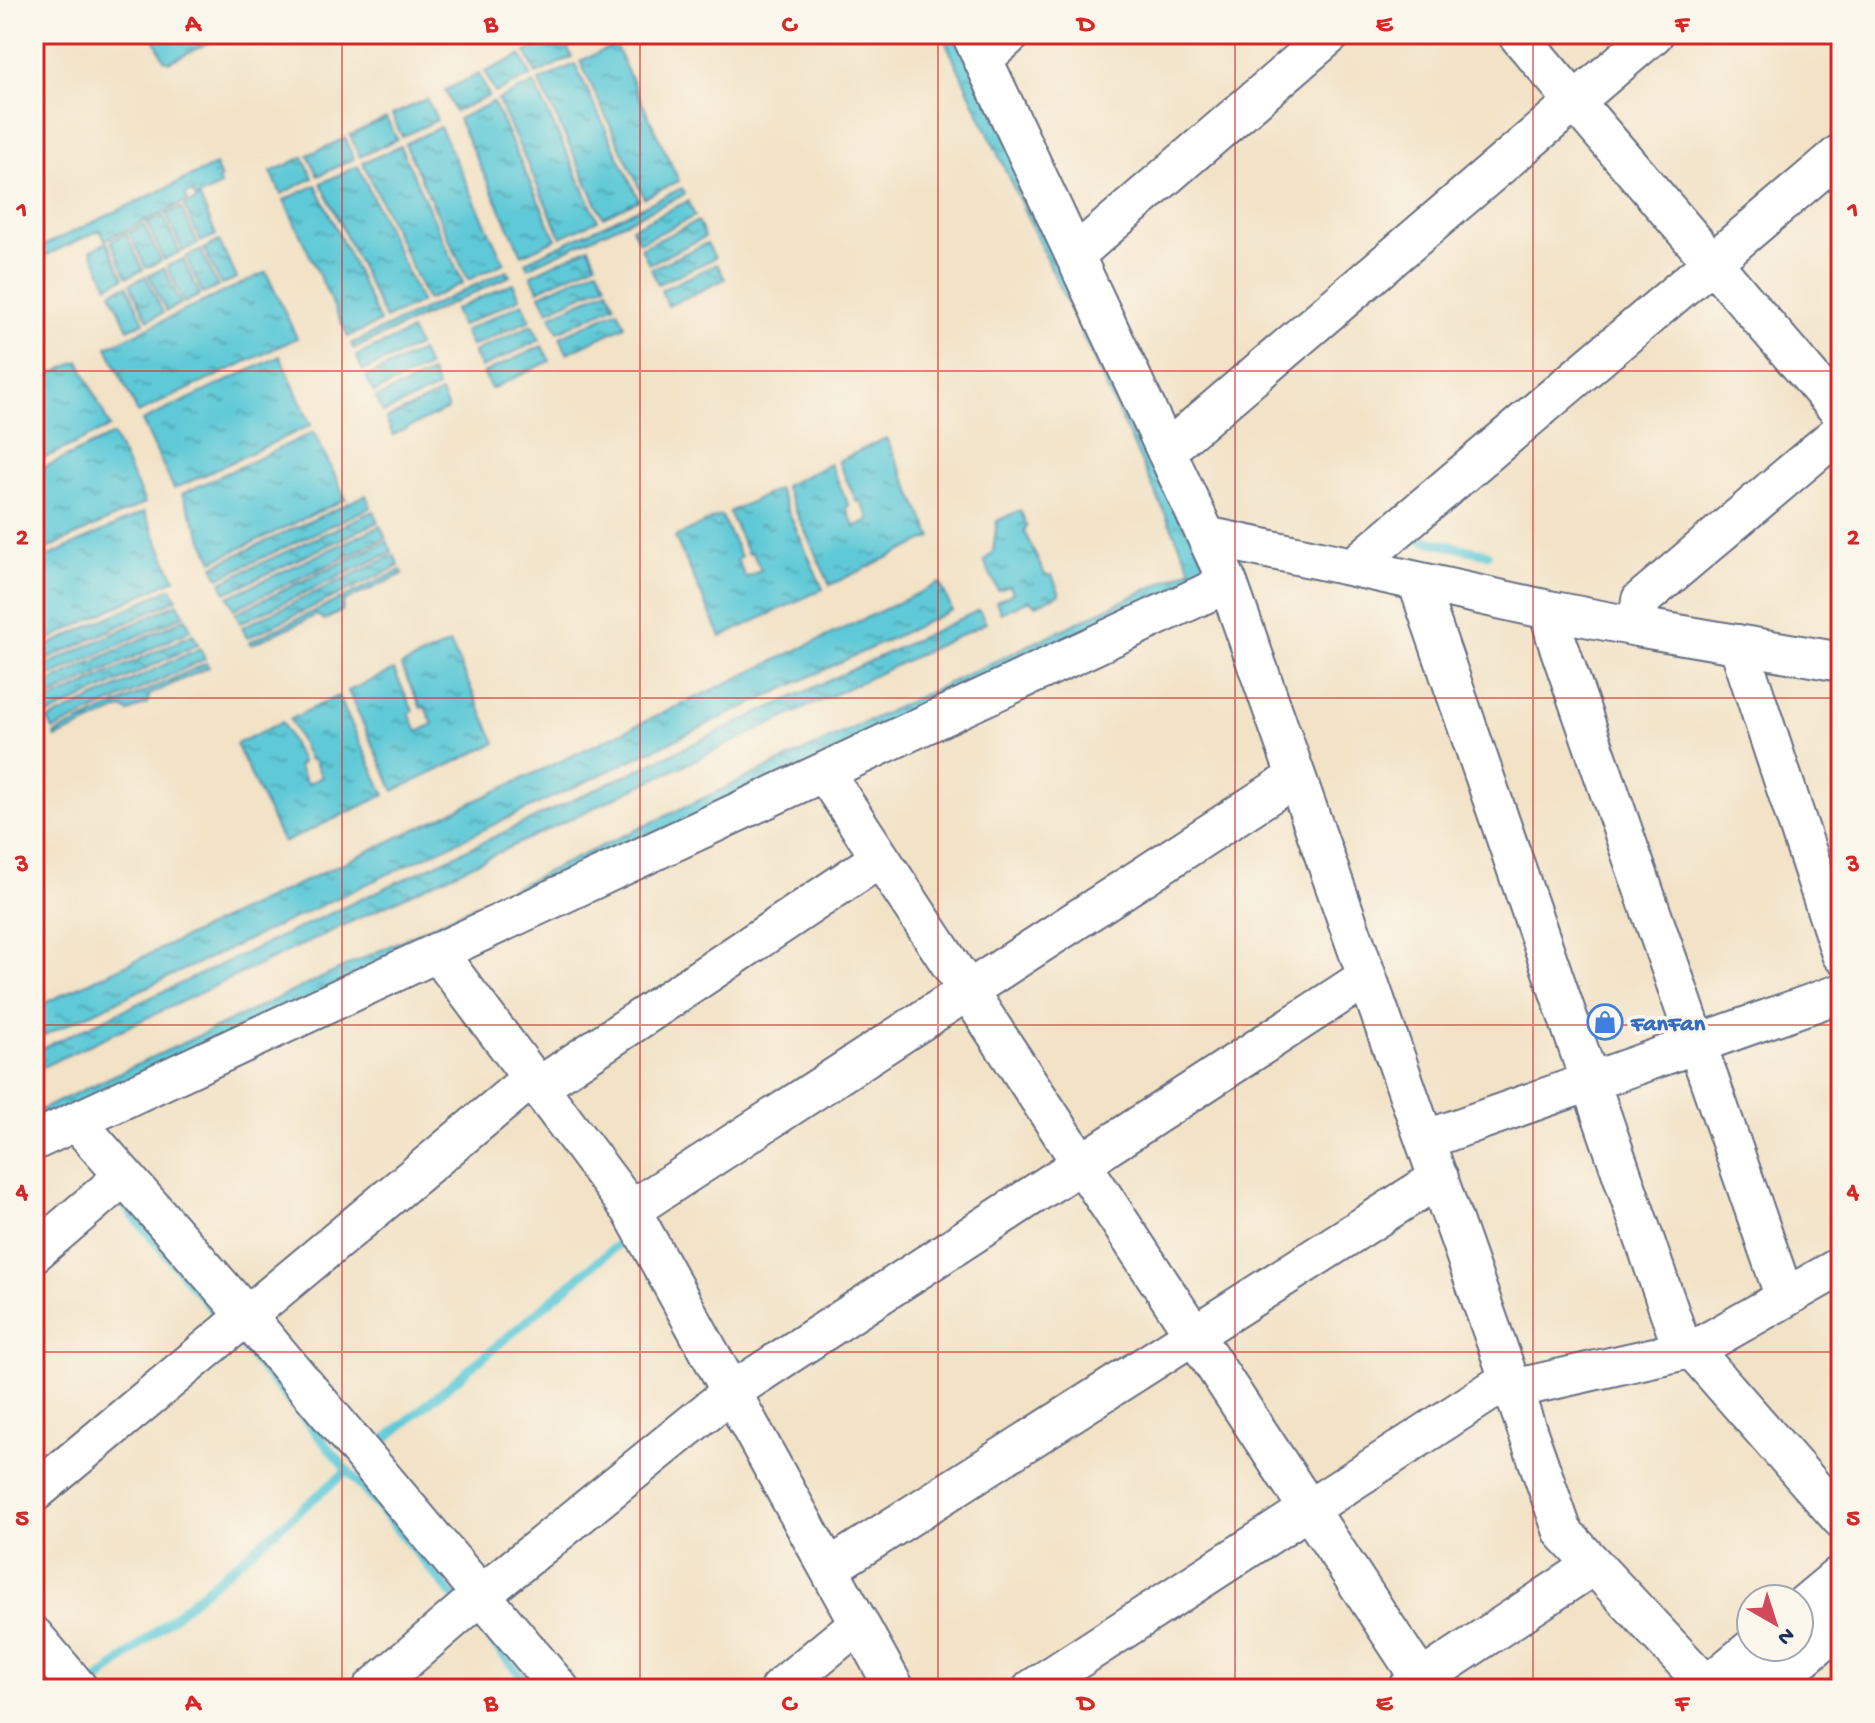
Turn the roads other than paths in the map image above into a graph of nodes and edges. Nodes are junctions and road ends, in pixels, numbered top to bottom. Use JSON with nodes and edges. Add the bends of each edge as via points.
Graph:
{"nodes":[{"id":1,"x":1011,"y":34,"type":"edge"},
{"id":2,"x":1331,"y":34,"type":"edge"},
{"id":3,"x":1517,"y":34,"type":"edge"},
{"id":4,"x":1654,"y":34,"type":"edge"},
{"id":5,"x":977,"y":46,"type":"edge"},
{"id":6,"x":1575,"y":102,"type":"junction"},
{"id":7,"x":1841,"y":153,"type":"edge"},
{"id":8,"x":1075,"y":255,"type":"junction"},
{"id":9,"x":1712,"y":262,"type":"junction"},
{"id":10,"x":1841,"y":413,"type":"edge"},
{"id":11,"x":1841,"y":431,"type":"edge"},
{"id":12,"x":1166,"y":451,"type":"junction"},
{"id":13,"x":1206,"y":536,"type":"junction"},
{"id":14,"x":1353,"y":567,"type":"junction"},
{"id":15,"x":1417,"y":581,"type":"junction"},
{"id":16,"x":1228,"y":583,"type":"junction"},
{"id":17,"x":1549,"y":610,"type":"junction"},
{"id":18,"x":1637,"y":627,"type":"junction"},
{"id":19,"x":1738,"y":644,"type":"junction"},
{"id":20,"x":1841,"y":662,"type":"edge"},
{"id":21,"x":824,"y":772,"type":"junction"},
{"id":22,"x":1296,"y":777,"type":"junction"},
{"id":23,"x":880,"y":858,"type":"junction"},
{"id":24,"x":437,"y":952,"type":"junction"},
{"id":25,"x":1841,"y":954,"type":"edge"},
{"id":26,"x":1367,"y":977,"type":"junction"},
{"id":27,"x":967,"y":990,"type":"junction"},
{"id":28,"x":1841,"y":993,"type":"edge"},
{"id":29,"x":1697,"y":1044,"type":"junction"},
{"id":30,"x":535,"y":1082,"type":"junction"},
{"id":31,"x":1589,"y":1082,"type":"junction"},
{"id":32,"x":76,"y":1121,"type":"junction"},
{"id":33,"x":1425,"y":1140,"type":"junction"},
{"id":34,"x":34,"y":1141,"type":"edge"},
{"id":35,"x":1081,"y":1163,"type":"junction"},
{"id":36,"x":124,"y":1176,"type":"junction"},
{"id":37,"x":1439,"y":1178,"type":"junction"},
{"id":38,"x":631,"y":1210,"type":"junction"},
{"id":39,"x":34,"y":1253,"type":"edge"},
{"id":40,"x":1841,"y":1266,"type":"edge"},
{"id":41,"x":1785,"y":1298,"type":"junction"},
{"id":42,"x":246,"y":1315,"type":"junction"},
{"id":43,"x":1194,"y":1335,"type":"junction"},
{"id":44,"x":1687,"y":1350,"type":"junction"},
{"id":45,"x":1511,"y":1384,"type":"junction"},
{"id":46,"x":731,"y":1392,"type":"junction"},
{"id":47,"x":34,"y":1493,"type":"edge"},
{"id":48,"x":1308,"y":1508,"type":"junction"},
{"id":49,"x":1841,"y":1519,"type":"edge"},
{"id":50,"x":1594,"y":1565,"type":"junction"},
{"id":51,"x":829,"y":1568,"type":"junction"},
{"id":52,"x":1841,"y":1578,"type":"edge"},
{"id":53,"x":481,"y":1595,"type":"junction"},
{"id":54,"x":1815,"y":1600,"type":"edge"},
{"id":55,"x":1841,"y":1622,"type":"edge"},
{"id":56,"x":859,"y":1623,"type":"junction"},
{"id":57,"x":34,"y":1636,"type":"edge"},
{"id":58,"x":1739,"y":1663,"type":"edge"},
{"id":59,"x":1418,"y":1686,"type":"edge"},
{"id":60,"x":79,"y":1689,"type":"edge"},
{"id":61,"x":372,"y":1689,"type":"edge"},
{"id":62,"x":560,"y":1689,"type":"edge"},
{"id":63,"x":779,"y":1689,"type":"edge"},
{"id":64,"x":895,"y":1689,"type":"edge"},
{"id":65,"x":1032,"y":1689,"type":"edge"},
{"id":66,"x":1709,"y":1689,"type":"edge"},
{"id":67,"x":1761,"y":1689,"type":"edge"}],
"edges":[{"from":1,"to":5,"type":"street"},
{"from":2,"to":8,"type":"street"},
{"from":3,"to":6,"type":"street"},
{"from":4,"to":6,"type":"street"},
{"from":5,"to":8,"type":"street"},
{"from":6,"to":9,"type":"street"},
{"from":6,"to":12,"type":"street"},
{"from":7,"to":9,"type":"street"},
{"from":8,"to":12,"type":"street"},
{"from":9,"to":10,"type":"street"},
{"from":9,"to":14,"type":"street"},
{"from":11,"to":18,"type":"street","via":[[1641,600]]},
{"from":12,"to":13,"type":"street"},
{"from":13,"to":14,"type":"street"},
{"from":13,"to":16,"type":"street"},
{"from":14,"to":15,"type":"street"},
{"from":15,"to":17,"type":"street"},
{"from":15,"to":31,"type":"street"},
{"from":16,"to":21,"type":"street"},
{"from":16,"to":22,"type":"street"},
{"from":17,"to":18,"type":"street"},
{"from":17,"to":29,"type":"street"},
{"from":18,"to":19,"type":"street"},
{"from":19,"to":20,"type":"street"},
{"from":19,"to":25,"type":"street"},
{"from":21,"to":23,"type":"street"},
{"from":21,"to":24,"type":"street"},
{"from":22,"to":26,"type":"street"},
{"from":22,"to":27,"type":"street"},
{"from":23,"to":27,"type":"street"},
{"from":23,"to":30,"type":"street"},
{"from":24,"to":30,"type":"street"},
{"from":24,"to":32,"type":"street"},
{"from":26,"to":33,"type":"street"},
{"from":26,"to":35,"type":"street"},
{"from":27,"to":35,"type":"street"},
{"from":27,"to":38,"type":"street"},
{"from":28,"to":29,"type":"street"},
{"from":29,"to":31,"type":"street"},
{"from":29,"to":41,"type":"street"},
{"from":30,"to":38,"type":"street"},
{"from":30,"to":42,"type":"street"},
{"from":31,"to":33,"type":"street"},
{"from":31,"to":44,"type":"street"},
{"from":32,"to":34,"type":"street"},
{"from":32,"to":36,"type":"street"},
{"from":33,"to":37,"type":"street"},
{"from":35,"to":43,"type":"street"},
{"from":35,"to":46,"type":"street"},
{"from":36,"to":39,"type":"street"},
{"from":36,"to":42,"type":"street"},
{"from":37,"to":43,"type":"street"},
{"from":37,"to":45,"type":"street"},
{"from":38,"to":46,"type":"street"},
{"from":40,"to":41,"type":"street"},
{"from":41,"to":44,"type":"street"},
{"from":42,"to":47,"type":"street"},
{"from":42,"to":53,"type":"street"},
{"from":43,"to":48,"type":"street"},
{"from":43,"to":51,"type":"street"},
{"from":44,"to":45,"type":"street"},
{"from":44,"to":49,"type":"street"},
{"from":45,"to":48,"type":"street"},
{"from":45,"to":50,"type":"street","via":[[1563,1532]]},
{"from":46,"to":51,"type":"street"},
{"from":46,"to":53,"type":"street"},
{"from":48,"to":59,"type":"street"},
{"from":48,"to":65,"type":"street"},
{"from":50,"to":59,"type":"street"},
{"from":50,"to":66,"type":"street"},
{"from":51,"to":56,"type":"street"},
{"from":52,"to":54,"type":"main road"},
{"from":53,"to":61,"type":"street"},
{"from":53,"to":62,"type":"street"},
{"from":55,"to":67,"type":"main road"},
{"from":56,"to":63,"type":"street"},
{"from":56,"to":64,"type":"street"},
{"from":57,"to":60,"type":"street"},
{"from":58,"to":66,"type":"main road"}]}
